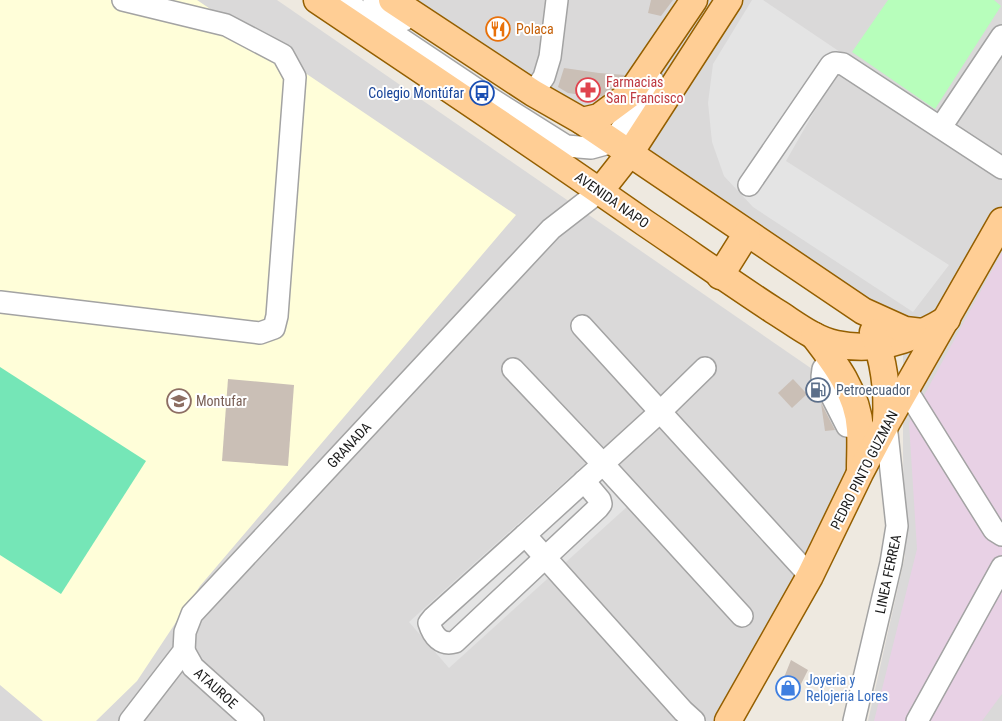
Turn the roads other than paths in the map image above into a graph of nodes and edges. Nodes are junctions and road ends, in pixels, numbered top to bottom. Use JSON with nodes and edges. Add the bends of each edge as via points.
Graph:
{"nodes":[{"id":1,"x":123,"y":0,"type":"edge"},
{"id":2,"x":317,"y":0,"type":"edge"},
{"id":3,"x":343,"y":0,"type":"edge"},
{"id":4,"x":374,"y":0,"type":"edge"},
{"id":5,"x":392,"y":0,"type":"edge"},
{"id":6,"x":557,"y":0,"type":"edge"},
{"id":7,"x":694,"y":0,"type":"edge"},
{"id":8,"x":708,"y":0,"type":"edge"},
{"id":9,"x":729,"y":0,"type":"edge"},
{"id":10,"x":1002,"y":36,"type":"edge"},
{"id":11,"x":533,"y":93,"type":"junction"},
{"id":12,"x":582,"y":121,"type":"junction"},
{"id":13,"x":941,"y":127,"type":"junction"},
{"id":14,"x":621,"y":148,"type":"junction"},
{"id":15,"x":1002,"y":168,"type":"edge"},
{"id":16,"x":749,"y":186,"type":"dead end"},
{"id":17,"x":600,"y":191,"type":"junction"},
{"id":18,"x":1002,"y":221,"type":"edge"},
{"id":19,"x":747,"y":233,"type":"junction"},
{"id":20,"x":720,"y":276,"type":"junction"},
{"id":21,"x":0,"y":302,"type":"edge"},
{"id":22,"x":863,"y":311,"type":"junction"},
{"id":23,"x":947,"y":319,"type":"junction"},
{"id":24,"x":582,"y":326,"type":"dead end"},
{"id":25,"x":922,"y":332,"type":"junction"},
{"id":26,"x":813,"y":335,"type":"junction"},
{"id":27,"x":879,"y":347,"type":"junction"},
{"id":28,"x":513,"y":368,"type":"dead end"},
{"id":29,"x":705,"y":368,"type":"dead end"},
{"id":30,"x":906,"y":389,"type":"junction"},
{"id":31,"x":660,"y":411,"type":"junction"},
{"id":32,"x":886,"y":424,"type":"junction"},
{"id":33,"x":603,"y":464,"type":"junction"},
{"id":34,"x":860,"y":473,"type":"junction"},
{"id":35,"x":584,"y":480,"type":"junction"},
{"id":36,"x":1002,"y":534,"type":"edge"},
{"id":37,"x":525,"y":535,"type":"junction"},
{"id":38,"x":550,"y":564,"type":"junction"},
{"id":39,"x":1002,"y":567,"type":"edge"},
{"id":40,"x":810,"y":576,"type":"junction"},
{"id":41,"x":742,"y":616,"type":"dead end"},
{"id":42,"x":184,"y":651,"type":"junction"},
{"id":43,"x":130,"y":721,"type":"edge"},
{"id":44,"x":253,"y":721,"type":"edge"},
{"id":45,"x":694,"y":721,"type":"edge"},
{"id":46,"x":728,"y":721,"type":"edge"},
{"id":47,"x":854,"y":721,"type":"edge"},
{"id":48,"x":917,"y":721,"type":"edge"}],
"edges":[{"from":1,"to":21,"type":"street","via":[[226,25],[283,55],[295,77],[274,328],[260,333]]},
{"from":2,"to":17,"type":"main road","name":"AVENIDA NAPO"},
{"from":3,"to":14,"type":"street","via":[[566,146]]},
{"from":4,"to":12,"type":"street","via":[[484,71],[554,123]]},
{"from":5,"to":11,"type":"main road"},
{"from":6,"to":11,"type":"street","via":[[550,57],[544,77]]},
{"from":7,"to":12,"type":"main road","via":[[630,94],[599,117]]},
{"from":8,"to":14,"type":"street"},
{"from":9,"to":14,"type":"main road"},
{"from":10,"to":13,"type":"street"},
{"from":11,"to":12,"type":"main road"},
{"from":12,"to":14,"type":"main road"},
{"from":13,"to":15,"type":"street"},
{"from":13,"to":16,"type":"street","via":[[843,64],[835,63]]},
{"from":14,"to":17,"type":"main road"},
{"from":14,"to":19,"type":"main road"},
{"from":17,"to":20,"type":"main road","name":"AVENIDA NAPO"},
{"from":17,"to":42,"type":"street","name":"GRANADA","via":[[551,229],[192,614],[185,632]]},
{"from":18,"to":23,"type":"main road","name":"PEDRO PINTO GUZMAN"},
{"from":19,"to":20,"type":"main road"},
{"from":19,"to":22,"type":"main road"},
{"from":20,"to":26,"type":"main road","name":"AVENIDA NAPO"},
{"from":22,"to":25,"type":"main road","via":[[898,328]]},
{"from":22,"to":27,"type":"main road"},
{"from":23,"to":25,"type":"main road","name":"AVENIDA NAPO"},
{"from":23,"to":30,"type":"main road","name":"PEDRO PINTO GUZMAN"},
{"from":24,"to":31,"type":"street"},
{"from":25,"to":27,"type":"main road","name":"AVENIDA NAPO","via":[[901,342]]},
{"from":26,"to":27,"type":"main road","name":"AVENIDA NAPO","via":[[834,344],[856,348]]},
{"from":26,"to":34,"type":"main road","via":[[837,364],[854,398],[860,428]]},
{"from":27,"to":32,"type":"main road","via":[[886,385]]},
{"from":28,"to":33,"type":"street"},
{"from":29,"to":31,"type":"street"},
{"from":30,"to":32,"type":"main road","name":"PEDRO PINTO GUZMAN"},
{"from":30,"to":36,"type":"street","via":[[994,530]]},
{"from":31,"to":33,"type":"street"},
{"from":31,"to":40,"type":"street"},
{"from":32,"to":34,"type":"main road","name":"PEDRO PINTO GUZMAN"},
{"from":32,"to":47,"type":"street","name":"LINEA FERREA","via":[[897,526],[892,563]]},
{"from":33,"to":35,"type":"street"},
{"from":33,"to":41,"type":"street"},
{"from":34,"to":40,"type":"main road","name":"PEDRO PINTO GUZMAN"},
{"from":35,"to":37,"type":"street"},
{"from":35,"to":38,"type":"street","via":[[601,504]]},
{"from":37,"to":38,"type":"street"},
{"from":37,"to":38,"type":"street","via":[[432,618],[429,623],[441,642],[454,642]]},
{"from":38,"to":45,"type":"street"},
{"from":39,"to":48,"type":"street"},
{"from":40,"to":46,"type":"main road","name":"PEDRO PINTO GUZMAN"},
{"from":42,"to":43,"type":"street"},
{"from":42,"to":44,"type":"street","name":"ATAUROE","via":[[192,667]]}]}
